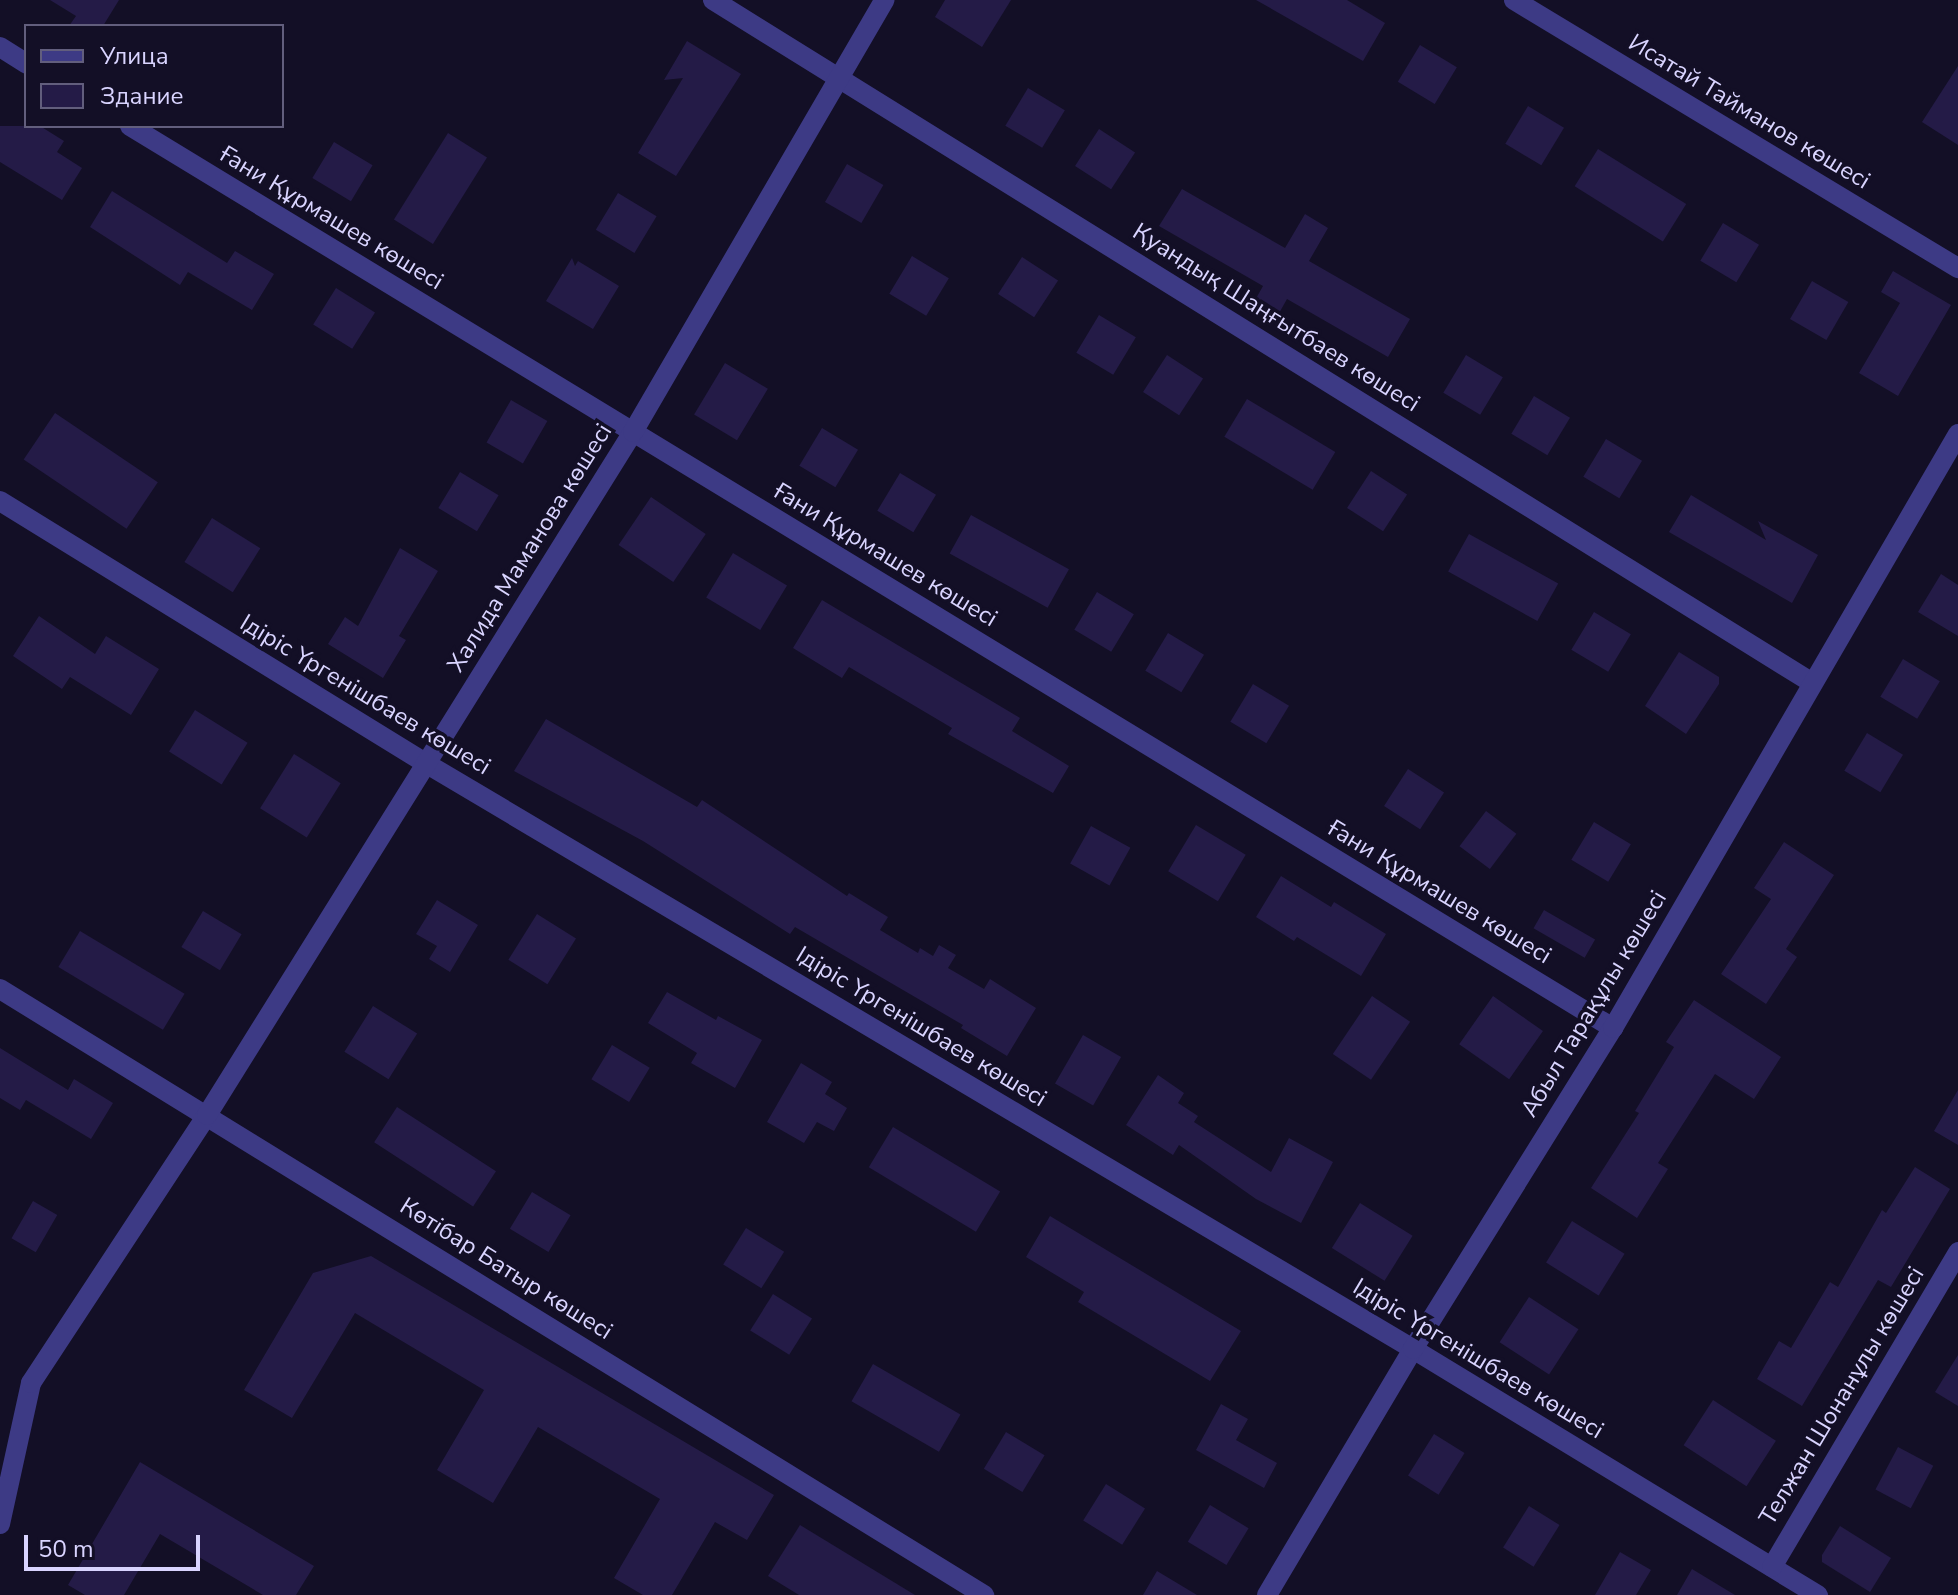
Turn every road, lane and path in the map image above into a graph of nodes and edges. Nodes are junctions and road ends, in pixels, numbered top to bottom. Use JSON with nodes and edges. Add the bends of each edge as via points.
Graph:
{"nodes":[{"id":1,"x":713,"y":0,"type":"edge"},
{"id":2,"x":884,"y":0,"type":"edge"},
{"id":3,"x":1514,"y":0,"type":"edge"},
{"id":4,"x":0,"y":47,"type":"edge"},
{"id":5,"x":24,"y":62,"type":"edge"},
{"id":6,"x":838,"y":75,"type":"junction"},
{"id":7,"x":133,"y":128,"type":"edge"},
{"id":8,"x":1958,"y":268,"type":"edge"},
{"id":9,"x":633,"y":432,"type":"junction"},
{"id":10,"x":1958,"y":434,"type":"edge"},
{"id":11,"x":0,"y":501,"type":"edge"},
{"id":12,"x":1811,"y":682,"type":"junction"},
{"id":13,"x":427,"y":764,"type":"junction"},
{"id":14,"x":0,"y":989,"type":"edge"},
{"id":15,"x":1613,"y":1028,"type":"junction"},
{"id":16,"x":207,"y":1115,"type":"junction"},
{"id":17,"x":1958,"y":1252,"type":"edge"},
{"id":18,"x":1413,"y":1349,"type":"junction"},
{"id":19,"x":0,"y":1524,"type":"edge"},
{"id":20,"x":1772,"y":1567,"type":"junction"},
{"id":21,"x":984,"y":1595,"type":"edge"},
{"id":22,"x":1267,"y":1595,"type":"edge"},
{"id":23,"x":1818,"y":1595,"type":"edge"}],
"edges":[{"from":1,"to":6,"type":"street","name":"Қуандық Шаңғытбаев көшесі"},
{"from":2,"to":6,"type":"street","name":"Халида Маманова көшесі"},
{"from":3,"to":8,"type":"street","name":"Исатай Тайманов көшесі"},
{"from":4,"to":5,"type":"street"},
{"from":6,"to":9,"type":"street","name":"Халида Маманова көшесі"},
{"from":6,"to":12,"type":"street","name":"Қуандық Шаңғытбаев көшесі"},
{"from":7,"to":9,"type":"street","name":"Ғани Құрмашев көшесі"},
{"from":9,"to":13,"type":"street","name":"Халида Маманова көшесі"},
{"from":9,"to":15,"type":"street","name":"Ғани Құрмашев көшесі"},
{"from":10,"to":12,"type":"street","name":"Абыл Тарақұлы көшесі"},
{"from":11,"to":13,"type":"street","name":"Ідіріс Үргенішбаев көшесі"},
{"from":12,"to":15,"type":"street","name":"Абыл Тарақұлы көшесі"},
{"from":13,"to":16,"type":"street","name":"Халида Маманова көшесі"},
{"from":13,"to":18,"type":"street","name":"Ідіріс Үргенішбаев көшесі"},
{"from":14,"to":16,"type":"street","name":"Көтібар Батыр көшесі"},
{"from":15,"to":18,"type":"street","name":"Абыл Тарақұлы көшесі"},
{"from":16,"to":19,"type":"street","name":"Халида Маманова көшесі","via":[[31,1383]]},
{"from":16,"to":21,"type":"street","name":"Көтібар Батыр көшесі"},
{"from":17,"to":20,"type":"street","name":"Телжан Шонанұлы көшесі"},
{"from":18,"to":20,"type":"street","name":"Ідіріс Үргенішбаев көшесі"},
{"from":18,"to":22,"type":"street","name":"Абыл Тарақұлы көшесі"},
{"from":20,"to":23,"type":"street","name":"Ідіріс Үргенішбаев көшесі"}]}
